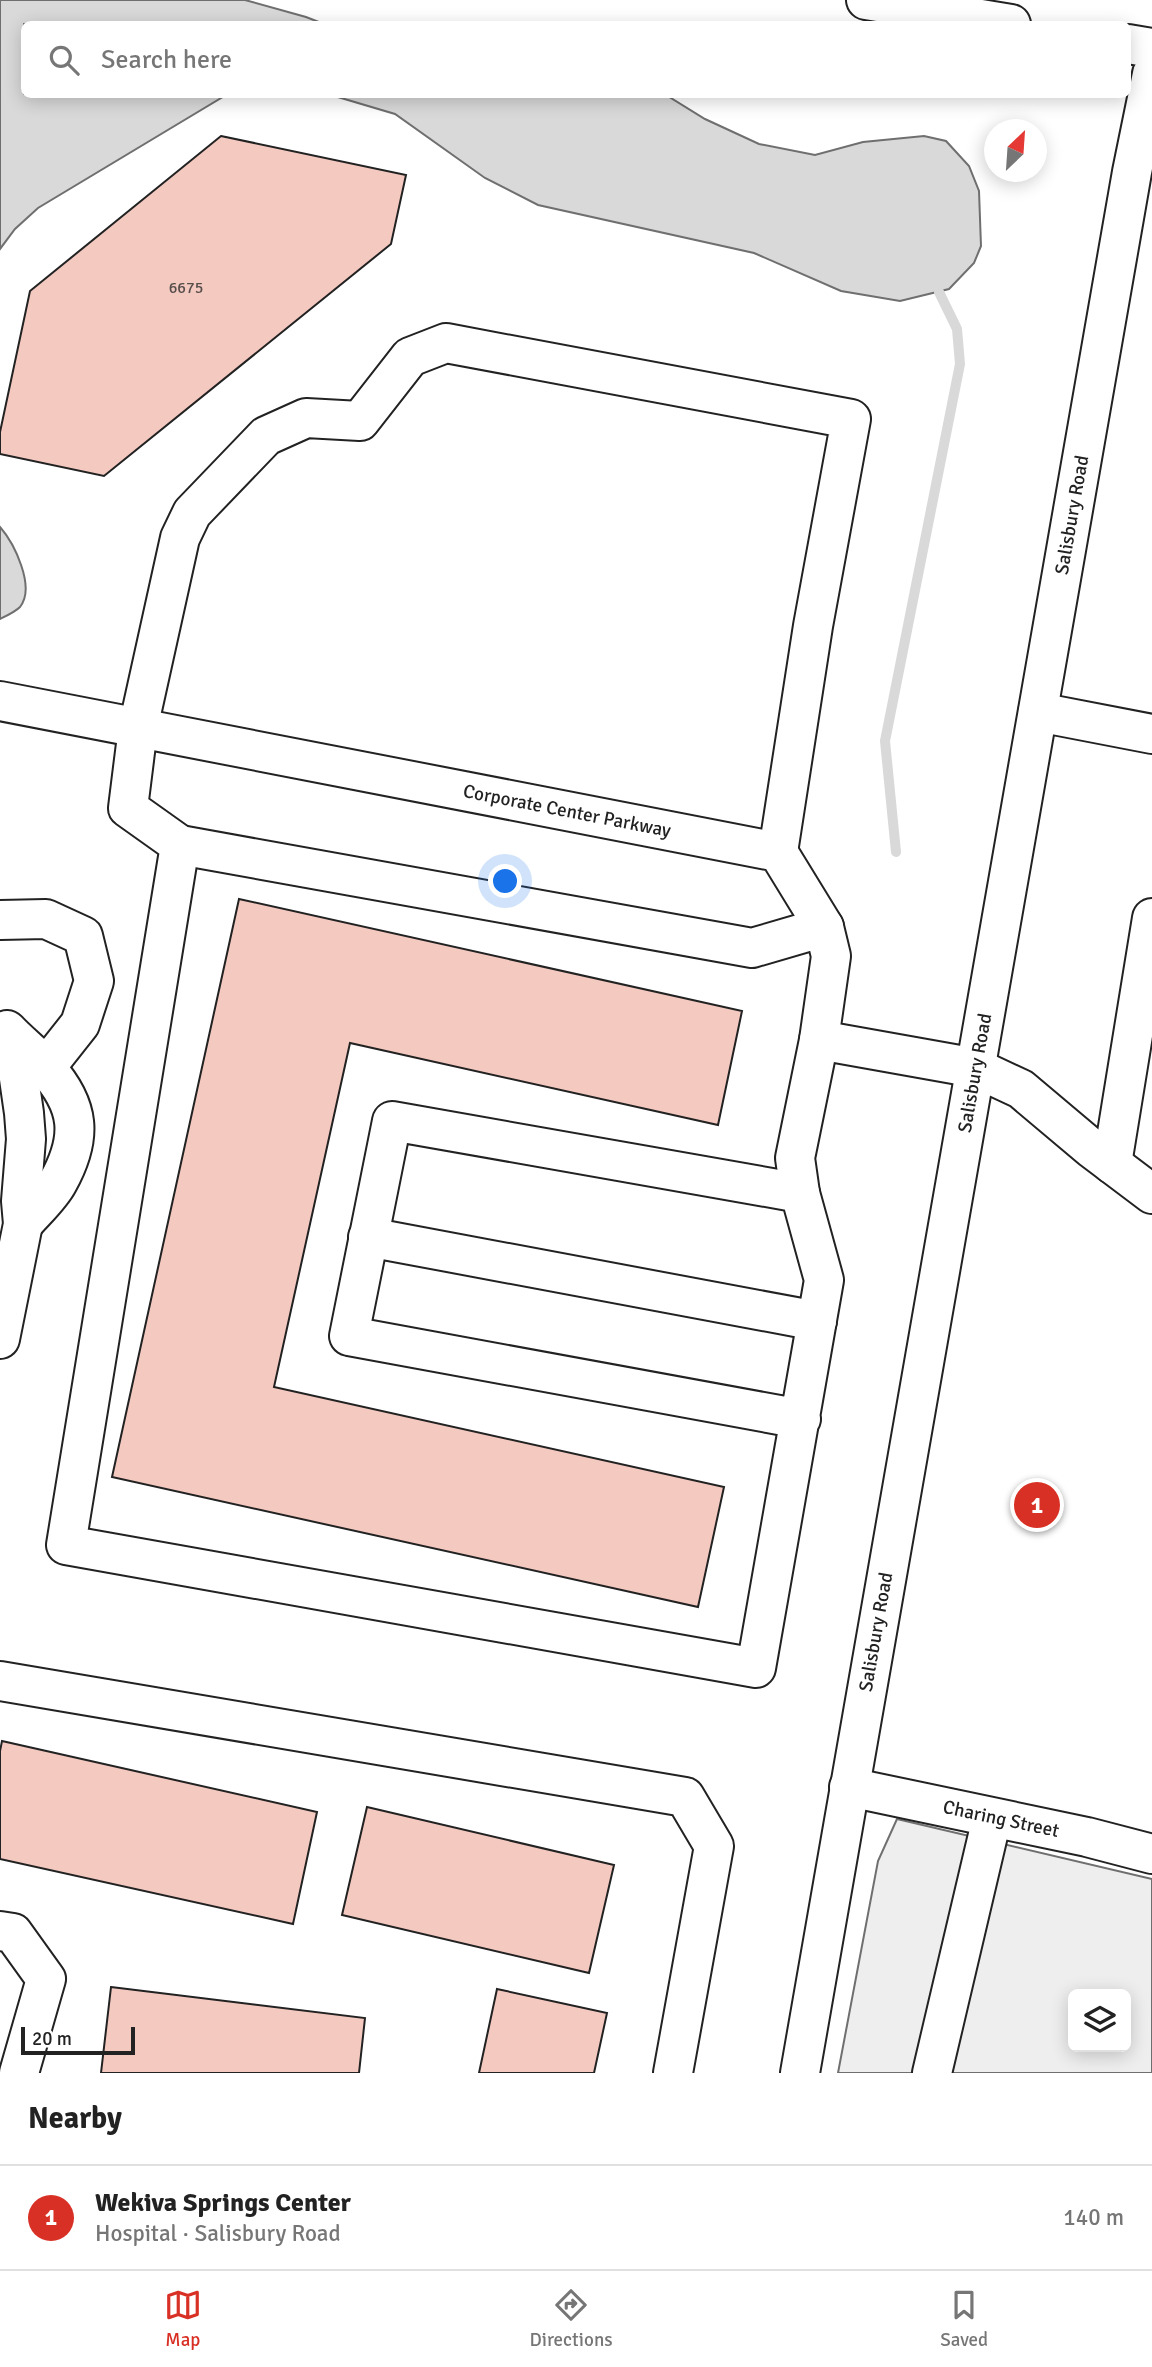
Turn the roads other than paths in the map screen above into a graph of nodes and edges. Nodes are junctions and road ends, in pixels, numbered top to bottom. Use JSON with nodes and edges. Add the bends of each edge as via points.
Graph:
{"nodes":[{"id":1,"x":866,"y":0,"type":"edge"},
{"id":2,"x":993,"y":21,"type":"edge"},
{"id":3,"x":1131,"y":44,"type":"edge"},
{"id":4,"x":1152,"y":48,"type":"edge"},
{"id":5,"x":1152,"y":74,"type":"edge"},
{"id":6,"x":0,"y":701,"type":"edge"},
{"id":7,"x":1038,"y":712,"type":"junction"},
{"id":8,"x":138,"y":728,"type":"junction"},
{"id":9,"x":1152,"y":734,"type":"edge"},
{"id":10,"x":180,"y":845,"type":"junction"},
{"id":11,"x":778,"y":852,"type":"junction"},
{"id":12,"x":1152,"y":918,"type":"edge"},
{"id":13,"x":0,"y":920,"type":"edge"},
{"id":14,"x":824,"y":927,"type":"junction"},
{"id":15,"x":6,"y":1029,"type":"edge"},
{"id":16,"x":819,"y":1040,"type":"junction"},
{"id":17,"x":46,"y":1068,"type":"junction"},
{"id":18,"x":976,"y":1068,"type":"junction"},
{"id":19,"x":24,"y":1113,"type":"junction"},
{"id":20,"x":75,"y":1118,"type":"junction"},
{"id":21,"x":1112,"y":1164,"type":"junction"},
{"id":22,"x":800,"y":1193,"type":"junction"},
{"id":23,"x":1152,"y":1194,"type":"edge"},
{"id":24,"x":23,"y":1224,"type":"junction"},
{"id":25,"x":368,"y":1237,"type":"junction"},
{"id":26,"x":817,"y":1321,"type":"junction"},
{"id":27,"x":0,"y":1339,"type":"edge"},
{"id":28,"x":801,"y":1419,"type":"junction"},
{"id":29,"x":0,"y":1681,"type":"edge"},
{"id":30,"x":849,"y":1787,"type":"junction"},
{"id":31,"x":992,"y":1818,"type":"junction"},
{"id":32,"x":1152,"y":1854,"type":"edge"},
{"id":33,"x":0,"y":1931,"type":"edge"},
{"id":34,"x":19,"y":2073,"type":"edge"},
{"id":35,"x":673,"y":2073,"type":"edge"},
{"id":36,"x":800,"y":2073,"type":"edge"},
{"id":37,"x":932,"y":2073,"type":"edge"}],
"edges":[{"from":1,"to":2,"type":"street"},
{"from":3,"to":4,"type":"street"},
{"from":5,"to":7,"type":"street","name":"Salisbury Road"},
{"from":6,"to":8,"type":"street","name":"Corporate Center Parkway"},
{"from":7,"to":9,"type":"street"},
{"from":7,"to":18,"type":"street","name":"Salisbury Road"},
{"from":8,"to":10,"type":"street","via":[[128,808]]},
{"from":8,"to":11,"type":"street","name":"Corporate Center Parkway"},
{"from":8,"to":11,"type":"street","via":[[180,538],[192,513],[267,436],[306,418],[360,421],[410,357],[446,342],[837,416],[851,419]]},
{"from":10,"to":14,"type":"street","via":[[752,948]]},
{"from":10,"to":28,"type":"street","via":[[65,1545],[756,1668]]},
{"from":11,"to":14,"type":"street"},
{"from":12,"to":21,"type":"street"},
{"from":13,"to":17,"type":"street","via":[[46,919],[83,936],[94,981],[80,1024]]},
{"from":14,"to":16,"type":"street","via":[[831,956]]},
{"from":15,"to":17,"type":"street"},
{"from":15,"to":19,"type":"street"},
{"from":16,"to":18,"type":"street"},
{"from":16,"to":22,"type":"street","via":[[795,1158]]},
{"from":17,"to":20,"type":"street","via":[[71,1100]]},
{"from":18,"to":21,"type":"street","via":[[1021,1089]]},
{"from":18,"to":30,"type":"street","name":"Salisbury Road"},
{"from":19,"to":20,"type":"street"},
{"from":19,"to":24,"type":"street"},
{"from":20,"to":24,"type":"street","via":[[73,1148],[58,1184]]},
{"from":21,"to":23,"type":"street"},
{"from":22,"to":25,"type":"street","via":[[391,1121]]},
{"from":22,"to":26,"type":"street","via":[[824,1280]]},
{"from":24,"to":27,"type":"street"},
{"from":25,"to":26,"type":"street"},
{"from":25,"to":28,"type":"street","via":[[349,1336]]},
{"from":26,"to":28,"type":"street"},
{"from":29,"to":35,"type":"street","via":[[685,1797],[713,1846]]},
{"from":30,"to":31,"type":"street","name":"Charing Street"},
{"from":30,"to":36,"type":"street","name":"Salisbury Road"},
{"from":31,"to":32,"type":"street","name":"Charing Street"},
{"from":31,"to":37,"type":"street"},
{"from":33,"to":34,"type":"street","via":[[13,1933],[46,1979]]}]}
